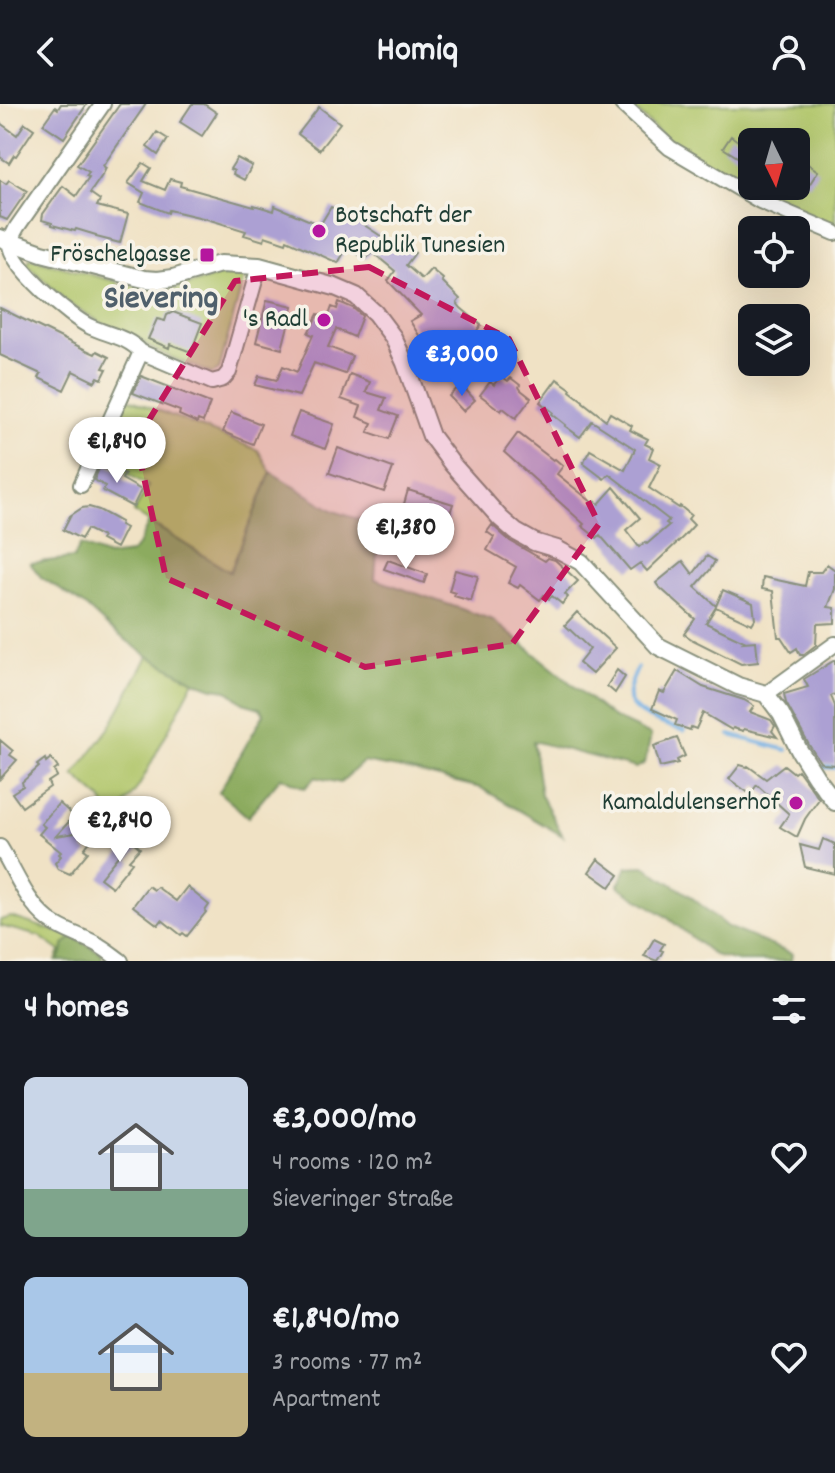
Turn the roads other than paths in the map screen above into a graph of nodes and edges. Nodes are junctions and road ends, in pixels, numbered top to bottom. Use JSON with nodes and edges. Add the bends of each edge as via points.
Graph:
{"nodes":[{"id":1,"x":103,"y":104,"type":"edge"},
{"id":2,"x":622,"y":104,"type":"edge"},
{"id":3,"x":835,"y":233,"type":"edge"},
{"id":4,"x":5,"y":240,"type":"edge"},
{"id":5,"x":259,"y":266,"type":"junction"},
{"id":6,"x":141,"y":352,"type":"junction"},
{"id":7,"x":81,"y":485,"type":"dead end"},
{"id":8,"x":835,"y":644,"type":"edge"},
{"id":9,"x":766,"y":694,"type":"junction"},
{"id":10,"x":835,"y":802,"type":"edge"},
{"id":11,"x":0,"y":847,"type":"edge"},
{"id":12,"x":121,"y":961,"type":"edge"}],
"edges":[{"from":1,"to":4,"type":"street"},
{"from":2,"to":3,"type":"street","via":[[670,148],[760,201]]},
{"from":4,"to":5,"type":"main road","via":[[158,280],[220,264]]},
{"from":4,"to":6,"type":"street","via":[[19,266],[60,305]]},
{"from":5,"to":6,"type":"street","via":[[223,379],[212,382]]},
{"from":5,"to":9,"type":"main road","via":[[356,296],[393,337],[431,436],[500,518],[534,542],[581,562],[658,646],[738,686]]},
{"from":6,"to":7,"type":"street"},
{"from":8,"to":9,"type":"street"},
{"from":9,"to":10,"type":"main road"},
{"from":11,"to":12,"type":"street","via":[[37,909]]}]}
